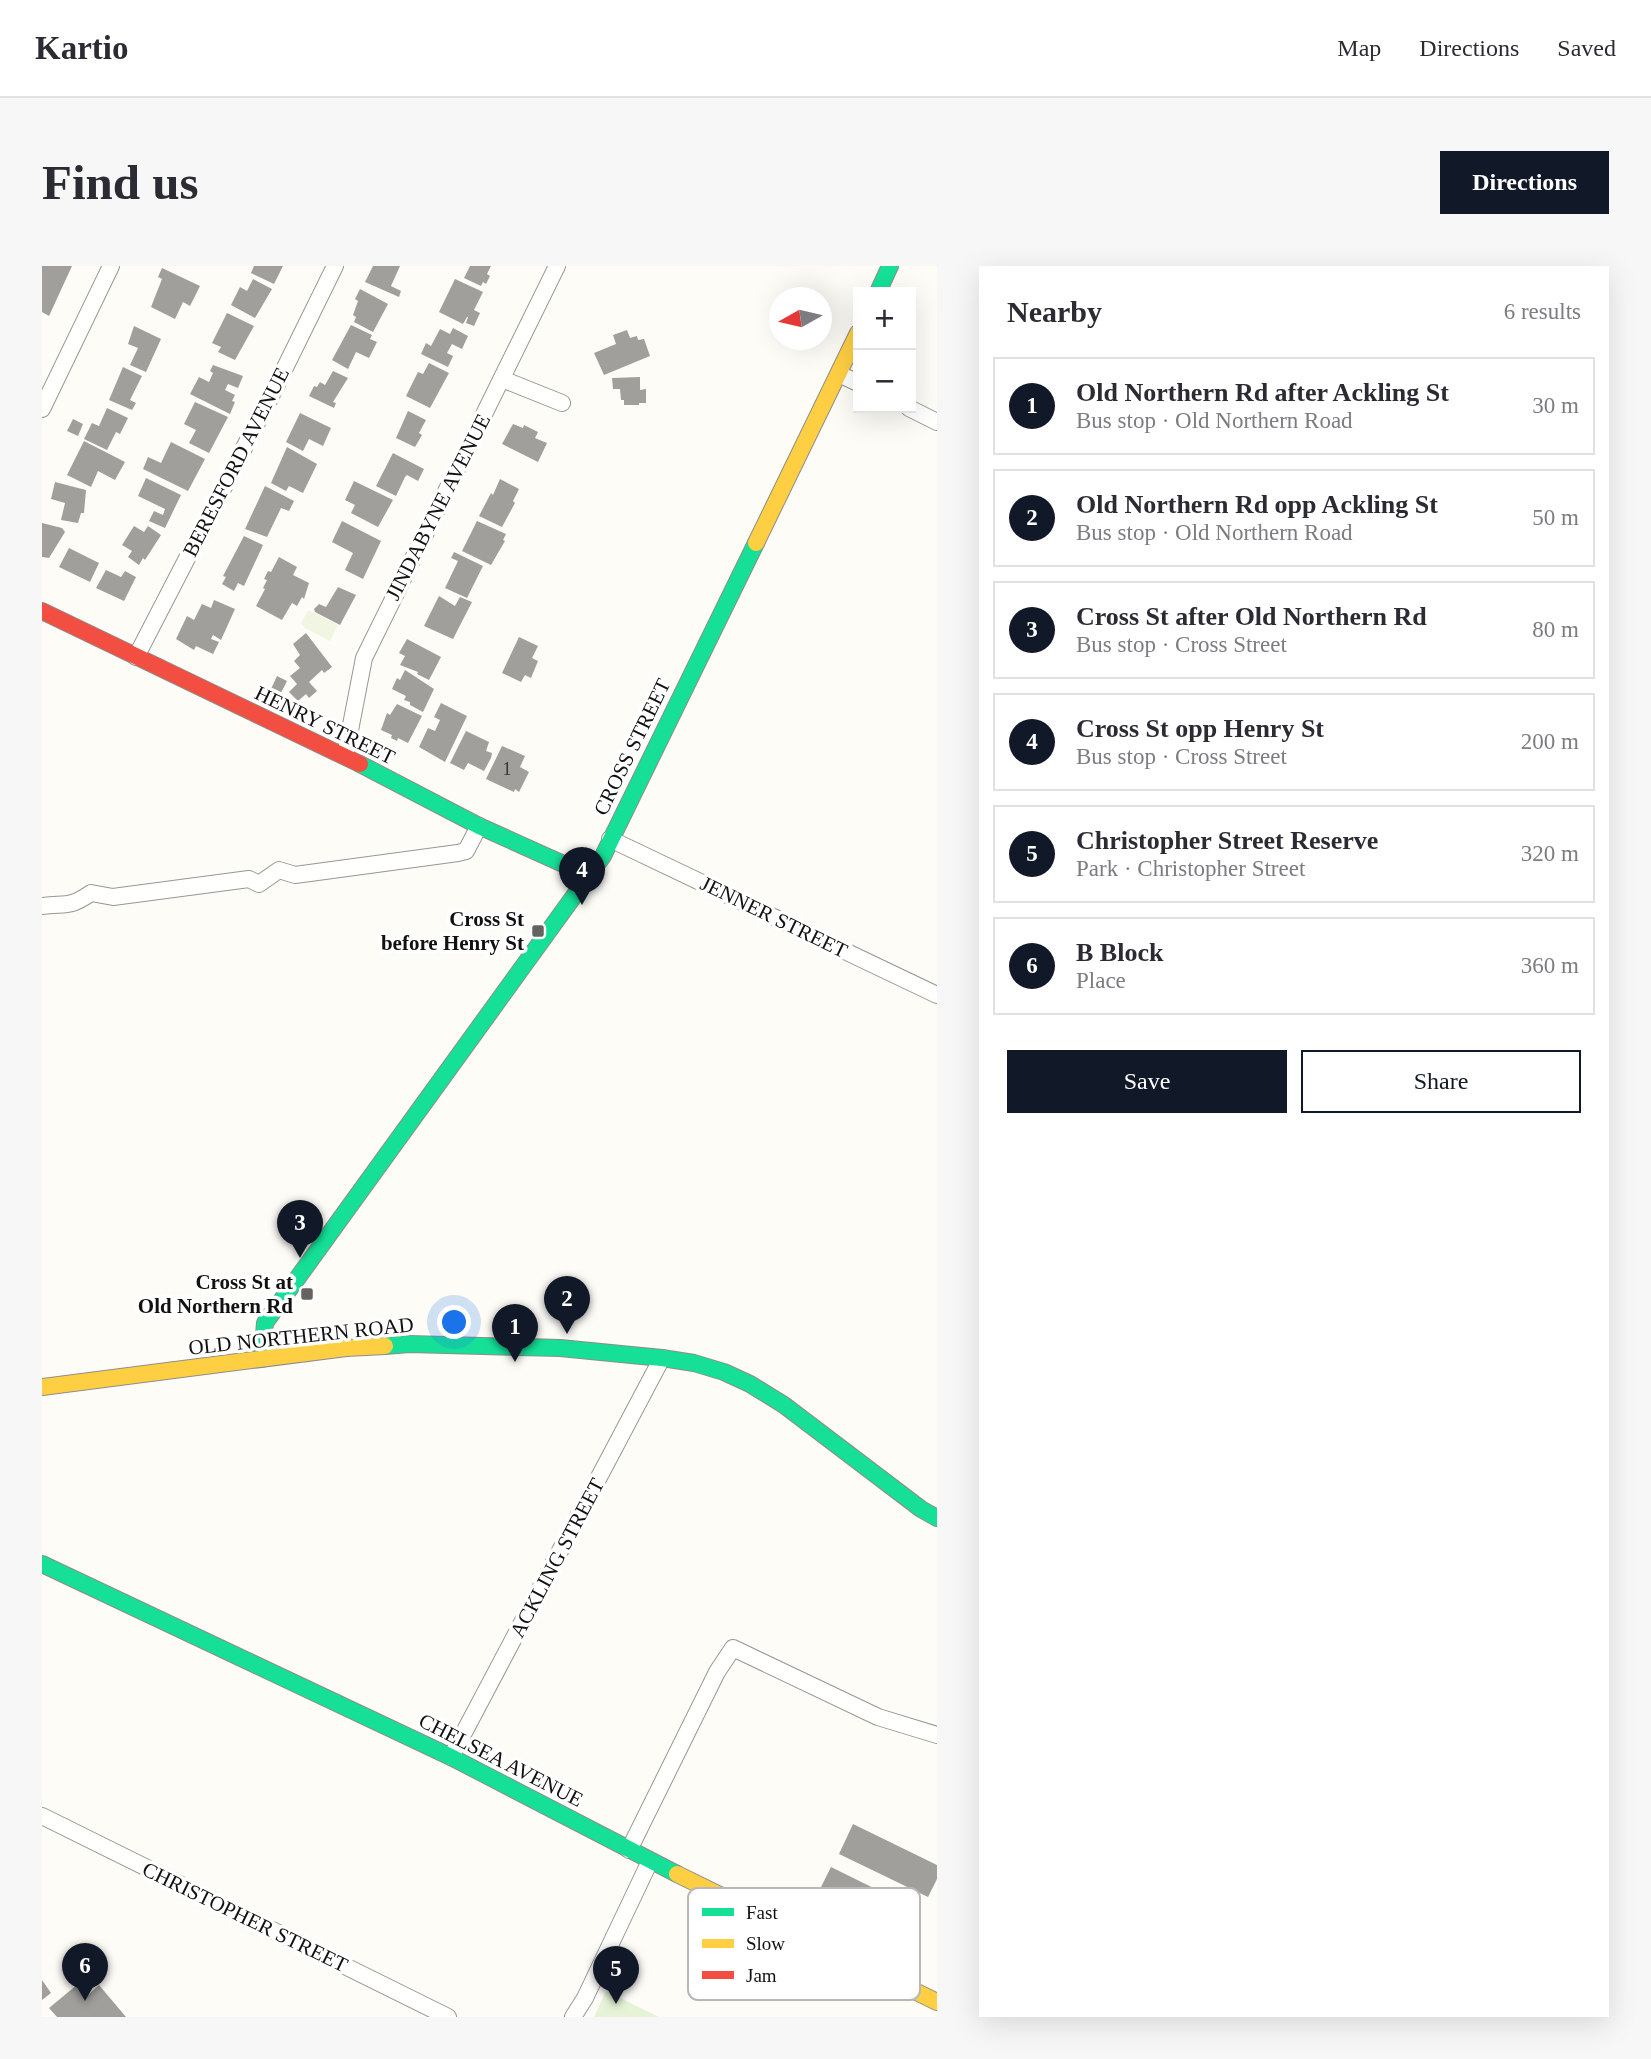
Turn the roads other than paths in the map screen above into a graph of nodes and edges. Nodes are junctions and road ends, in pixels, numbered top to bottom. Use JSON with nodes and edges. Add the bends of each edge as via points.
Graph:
{"nodes":[{"id":1,"x":111,"y":266,"type":"edge"},
{"id":2,"x":335,"y":266,"type":"edge"},
{"id":3,"x":557,"y":266,"type":"edge"},
{"id":4,"x":890,"y":266,"type":"edge"},
{"id":5,"x":880,"y":287,"type":"edge"},
{"id":6,"x":853,"y":344,"type":"edge"},
{"id":7,"x":839,"y":374,"type":"junction"},
{"id":8,"x":502,"y":380,"type":"junction"},
{"id":9,"x":853,"y":381,"type":"edge"},
{"id":10,"x":562,"y":403,"type":"dead end"},
{"id":11,"x":42,"y":409,"type":"edge"},
{"id":12,"x":916,"y":412,"type":"edge"},
{"id":13,"x":937,"y":422,"type":"edge"},
{"id":14,"x":42,"y":611,"type":"edge"},
{"id":15,"x":136,"y":657,"type":"junction"},
{"id":16,"x":345,"y":756,"type":"junction"},
{"id":17,"x":479,"y":826,"type":"junction"},
{"id":18,"x":611,"y":839,"type":"junction"},
{"id":19,"x":590,"y":876,"type":"junction"},
{"id":20,"x":42,"y":906,"type":"edge"},
{"id":21,"x":937,"y":995,"type":"edge"},
{"id":22,"x":662,"y":1358,"type":"junction"},
{"id":23,"x":262,"y":1359,"type":"junction"},
{"id":24,"x":42,"y":1387,"type":"edge"},
{"id":25,"x":937,"y":1518,"type":"edge"},
{"id":26,"x":42,"y":1563,"type":"edge"},
{"id":27,"x":937,"y":1735,"type":"edge"},
{"id":28,"x":451,"y":1757,"type":"junction"},
{"id":29,"x":42,"y":1816,"type":"edge"},
{"id":30,"x":628,"y":1850,"type":"junction"},
{"id":31,"x":650,"y":1861,"type":"junction"},
{"id":32,"x":705,"y":1888,"type":"edge"},
{"id":33,"x":920,"y":1994,"type":"edge"},
{"id":34,"x":937,"y":2002,"type":"edge"},
{"id":35,"x":448,"y":2017,"type":"edge"},
{"id":36,"x":573,"y":2017,"type":"edge"}],
"edges":[{"from":1,"to":11,"type":"street"},
{"from":2,"to":15,"type":"street","name":"BERESFORD AVENUE"},
{"from":3,"to":8,"type":"street","name":"JINDABYNE AVENUE"},
{"from":4,"to":5,"type":"street"},
{"from":6,"to":7,"type":"street","name":"CROSS STREET"},
{"from":7,"to":9,"type":"street"},
{"from":7,"to":18,"type":"street","name":"CROSS STREET"},
{"from":8,"to":10,"type":"street"},
{"from":8,"to":16,"type":"street","name":"JINDABYNE AVENUE","via":[[364,658]]},
{"from":12,"to":13,"type":"street"},
{"from":14,"to":15,"type":"street","name":"HENRY STREET"},
{"from":15,"to":16,"type":"street","name":"HENRY STREET"},
{"from":16,"to":17,"type":"street","name":"HENRY STREET"},
{"from":17,"to":19,"type":"street","name":"HENRY STREET"},
{"from":17,"to":20,"type":"street","via":[[466,851],[458,853],[295,875],[279,870],[259,884],[249,879],[113,897],[91,893],[74,905]]},
{"from":18,"to":19,"type":"street","name":"CROSS STREET"},
{"from":18,"to":21,"type":"street","name":"JENNER STREET"},
{"from":19,"to":23,"type":"street","name":"CROSS STREET","via":[[265,1323]]},
{"from":22,"to":23,"type":"street","name":"OLD NORTHERN ROAD","via":[[559,1348],[409,1344]]},
{"from":22,"to":25,"type":"street","name":"OLD NORTHERN ROAD","via":[[694,1363],[750,1384]]},
{"from":22,"to":28,"type":"street","name":"ACKLING STREET"},
{"from":23,"to":24,"type":"street","name":"OLD NORTHERN ROAD"},
{"from":26,"to":28,"type":"street","name":"CHELSEA AVENUE"},
{"from":27,"to":30,"type":"street","via":[[878,1717],[733,1648]]},
{"from":28,"to":30,"type":"street","name":"CHELSEA AVENUE"},
{"from":29,"to":35,"type":"street","name":"CHRISTOPHER STREET"},
{"from":30,"to":31,"type":"street","name":"CHELSEA AVENUE"},
{"from":31,"to":32,"type":"street","name":"CHELSEA AVENUE"},
{"from":31,"to":36,"type":"street"},
{"from":33,"to":34,"type":"street","name":"CHELSEA AVENUE"}]}
